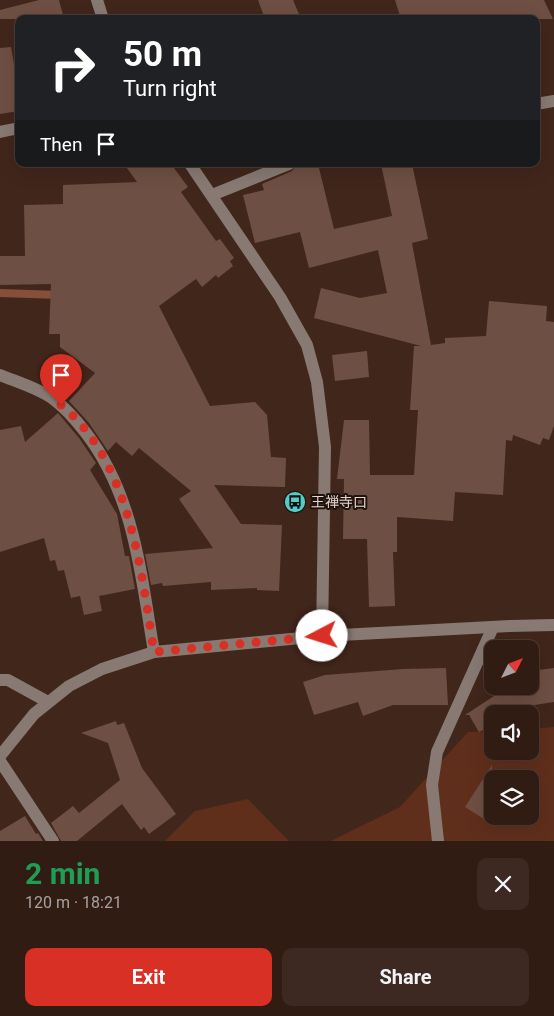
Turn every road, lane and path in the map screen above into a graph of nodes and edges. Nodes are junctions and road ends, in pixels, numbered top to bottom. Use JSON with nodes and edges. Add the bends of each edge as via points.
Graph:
{"nodes":[{"id":1,"x":97,"y":0,"type":"edge"},
{"id":2,"x":102,"y":15,"type":"edge"},
{"id":3,"x":554,"y":101,"type":"edge"},
{"id":4,"x":540,"y":103,"type":"edge"},
{"id":5,"x":15,"y":129,"type":"edge"},
{"id":6,"x":0,"y":132,"type":"edge"},
{"id":7,"x":192,"y":167,"type":"edge"},
{"id":8,"x":282,"y":167,"type":"edge"},
{"id":9,"x":212,"y":195,"type":"junction"},
{"id":10,"x":0,"y":375,"type":"edge"},
{"id":11,"x":493,"y":626,"type":"junction"},
{"id":12,"x":554,"y":626,"type":"edge"},
{"id":13,"x":322,"y":636,"type":"junction"},
{"id":14,"x":154,"y":652,"type":"junction"},
{"id":15,"x":0,"y":680,"type":"edge"},
{"id":16,"x":48,"y":702,"type":"junction"},
{"id":17,"x":0,"y":756,"type":"edge"},
{"id":18,"x":0,"y":761,"type":"edge"},
{"id":19,"x":53,"y":841,"type":"edge"},
{"id":20,"x":438,"y":841,"type":"edge"}],
"edges":[{"from":1,"to":2,"type":"street"},
{"from":3,"to":4,"type":"street"},
{"from":5,"to":6,"type":"street"},
{"from":7,"to":9,"type":"street"},
{"from":8,"to":9,"type":"street"},
{"from":9,"to":13,"type":"street","via":[[280,297],[307,345],[317,382],[325,447]]},
{"from":10,"to":14,"type":"street","via":[[51,397],[71,414],[100,451],[116,482],[137,547]]},
{"from":11,"to":12,"type":"street"},
{"from":11,"to":13,"type":"street"},
{"from":11,"to":20,"type":"street","via":[[437,752],[432,785]]},
{"from":13,"to":14,"type":"street"},
{"from":14,"to":16,"type":"street","via":[[102,669],[69,686]]},
{"from":15,"to":16,"type":"street","via":[[8,680]]},
{"from":16,"to":17,"type":"street"},
{"from":18,"to":19,"type":"street"}]}
